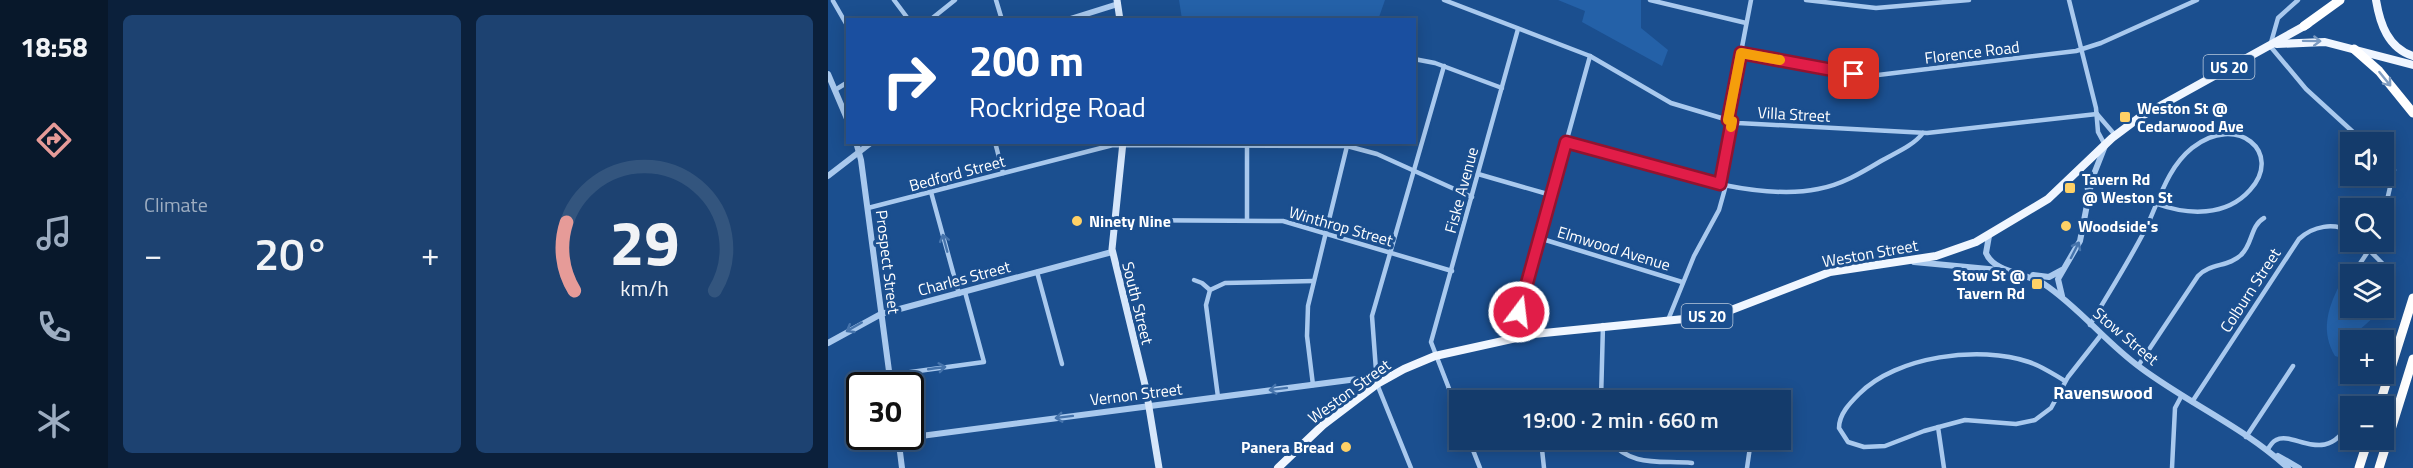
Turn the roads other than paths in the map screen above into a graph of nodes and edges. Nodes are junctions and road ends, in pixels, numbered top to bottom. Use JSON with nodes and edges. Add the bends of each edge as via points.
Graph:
{"nodes":[{"id":1,"x":833,"y":0,"type":"edge"},
{"id":2,"x":894,"y":0,"type":"edge"},
{"id":3,"x":955,"y":0,"type":"edge"},
{"id":4,"x":996,"y":0,"type":"edge"},
{"id":5,"x":1446,"y":0,"type":"edge"},
{"id":6,"x":1650,"y":0,"type":"edge"},
{"id":7,"x":1750,"y":0,"type":"edge"},
{"id":8,"x":1806,"y":0,"type":"edge"},
{"id":9,"x":1969,"y":0,"type":"edge"},
{"id":10,"x":2069,"y":0,"type":"edge"},
{"id":11,"x":2197,"y":0,"type":"edge"},
{"id":12,"x":2298,"y":0,"type":"edge"},
{"id":13,"x":2340,"y":0,"type":"edge"},
{"id":14,"x":2346,"y":0,"type":"edge"},
{"id":15,"x":2376,"y":0,"type":"edge"},
{"id":16,"x":1117,"y":2,"type":"edge"},
{"id":17,"x":1840,"y":3,"type":"edge"},
{"id":18,"x":828,"y":4,"type":"edge"},
{"id":19,"x":908,"y":18,"type":"edge"},
{"id":20,"x":932,"y":18,"type":"edge"},
{"id":21,"x":1001,"y":18,"type":"edge"},
{"id":22,"x":1073,"y":18,"type":"edge"},
{"id":23,"x":1120,"y":18,"type":"edge"},
{"id":24,"x":846,"y":23,"type":"edge"},
{"id":25,"x":1746,"y":23,"type":"junction"},
{"id":26,"x":2304,"y":26,"type":"junction"},
{"id":27,"x":1518,"y":29,"type":"junction"},
{"id":28,"x":2270,"y":46,"type":"junction"},
{"id":29,"x":2354,"y":49,"type":"junction"},
{"id":30,"x":2082,"y":50,"type":"junction"},
{"id":31,"x":1741,"y":53,"type":"junction"},
{"id":32,"x":1590,"y":56,"type":"junction"},
{"id":33,"x":2413,"y":56,"type":"edge"},
{"id":34,"x":1416,"y":59,"type":"edge"},
{"id":35,"x":2413,"y":65,"type":"edge"},
{"id":36,"x":1444,"y":66,"type":"junction"},
{"id":37,"x":828,"y":74,"type":"edge"},
{"id":38,"x":846,"y":83,"type":"edge"},
{"id":39,"x":1502,"y":88,"type":"junction"},
{"id":40,"x":835,"y":90,"type":"junction"},
{"id":41,"x":2413,"y":112,"type":"edge"},
{"id":42,"x":2097,"y":114,"type":"junction"},
{"id":43,"x":846,"y":116,"type":"edge"},
{"id":44,"x":1730,"y":121,"type":"junction"},
{"id":45,"x":2353,"y":132,"type":"edge"},
{"id":46,"x":1923,"y":133,"type":"junction"},
{"id":47,"x":2115,"y":135,"type":"junction"},
{"id":48,"x":1566,"y":142,"type":"junction"},
{"id":49,"x":857,"y":144,"type":"edge"},
{"id":50,"x":870,"y":144,"type":"edge"},
{"id":51,"x":996,"y":144,"type":"edge"},
{"id":52,"x":1123,"y":144,"type":"edge"},
{"id":53,"x":1348,"y":145,"type":"edge"},
{"id":54,"x":2105,"y":145,"type":"junction"},
{"id":55,"x":1247,"y":146,"type":"junction"},
{"id":56,"x":860,"y":153,"type":"junction"},
{"id":57,"x":1413,"y":170,"type":"junction"},
{"id":58,"x":2080,"y":171,"type":"junction"},
{"id":59,"x":1003,"y":173,"type":"junction"},
{"id":60,"x":1478,"y":174,"type":"junction"},
{"id":61,"x":828,"y":176,"type":"edge"},
{"id":62,"x":1723,"y":185,"type":"junction"},
{"id":63,"x":931,"y":192,"type":"junction"},
{"id":64,"x":1551,"y":195,"type":"junction"},
{"id":65,"x":2089,"y":196,"type":"junction"},
{"id":66,"x":1472,"y":197,"type":"junction"},
{"id":67,"x":2157,"y":204,"type":"junction"},
{"id":68,"x":868,"y":208,"type":"junction"},
{"id":69,"x":2264,"y":219,"type":"dead end"},
{"id":70,"x":1113,"y":220,"type":"junction"},
{"id":71,"x":1248,"y":220,"type":"junction"},
{"id":72,"x":2340,"y":227,"type":"edge"},
{"id":73,"x":1327,"y":234,"type":"junction"},
{"id":74,"x":1989,"y":236,"type":"junction"},
{"id":75,"x":1539,"y":238,"type":"junction"},
{"id":76,"x":1112,"y":252,"type":"junction"},
{"id":77,"x":1388,"y":252,"type":"junction"},
{"id":78,"x":2371,"y":252,"type":"edge"},
{"id":79,"x":1895,"y":261,"type":"junction"},
{"id":80,"x":2383,"y":264,"type":"dead end"},
{"id":81,"x":2062,"y":269,"type":"junction"},
{"id":82,"x":2008,"y":270,"type":"junction"},
{"id":83,"x":1452,"y":271,"type":"junction"},
{"id":84,"x":1037,"y":272,"type":"junction"},
{"id":85,"x":2020,"y":273,"type":"junction"},
{"id":86,"x":1194,"y":280,"type":"dead end"},
{"id":87,"x":1313,"y":281,"type":"junction"},
{"id":88,"x":1682,"y":282,"type":"junction"},
{"id":89,"x":1210,"y":290,"type":"junction"},
{"id":90,"x":962,"y":293,"type":"junction"},
{"id":91,"x":2413,"y":298,"type":"edge"},
{"id":92,"x":2064,"y":299,"type":"junction"},
{"id":93,"x":881,"y":314,"type":"junction"},
{"id":94,"x":1668,"y":320,"type":"junction"},
{"id":95,"x":1603,"y":325,"type":"junction"},
{"id":96,"x":2090,"y":325,"type":"junction"},
{"id":97,"x":2101,"y":335,"type":"junction"},
{"id":98,"x":1512,"y":338,"type":"junction"},
{"id":99,"x":828,"y":343,"type":"edge"},
{"id":100,"x":1435,"y":356,"type":"junction"},
{"id":101,"x":2413,"y":360,"type":"edge"},
{"id":102,"x":1062,"y":364,"type":"dead end"},
{"id":103,"x":2138,"y":366,"type":"junction"},
{"id":104,"x":2292,"y":366,"type":"dead end"},
{"id":105,"x":890,"y":372,"type":"edge"},
{"id":106,"x":912,"y":372,"type":"edge"},
{"id":107,"x":2065,"y":381,"type":"junction"},
{"id":108,"x":1377,"y":384,"type":"junction"},
{"id":109,"x":1313,"y":385,"type":"junction"},
{"id":110,"x":1449,"y":390,"type":"edge"},
{"id":111,"x":1601,"y":390,"type":"edge"},
{"id":112,"x":2182,"y":395,"type":"junction"},
{"id":113,"x":2382,"y":396,"type":"edge"},
{"id":114,"x":1218,"y":397,"type":"junction"},
{"id":115,"x":2192,"y":402,"type":"junction"},
{"id":116,"x":1150,"y":406,"type":"junction"},
{"id":117,"x":1938,"y":427,"type":"junction"},
{"id":118,"x":924,"y":435,"type":"edge"},
{"id":119,"x":2340,"y":435,"type":"edge"},
{"id":120,"x":2246,"y":437,"type":"junction"},
{"id":121,"x":900,"y":450,"type":"edge"},
{"id":122,"x":1473,"y":450,"type":"edge"},
{"id":123,"x":1542,"y":450,"type":"edge"},
{"id":124,"x":1619,"y":450,"type":"edge"},
{"id":125,"x":1749,"y":450,"type":"edge"},
{"id":126,"x":2365,"y":450,"type":"edge"},
{"id":127,"x":2267,"y":451,"type":"junction"},
{"id":128,"x":1692,"y":462,"type":"dead end"},
{"id":129,"x":902,"y":468,"type":"edge"},
{"id":130,"x":1159,"y":468,"type":"edge"},
{"id":131,"x":1278,"y":468,"type":"edge"},
{"id":132,"x":1411,"y":468,"type":"edge"},
{"id":133,"x":1480,"y":468,"type":"edge"},
{"id":134,"x":1544,"y":468,"type":"edge"},
{"id":135,"x":1746,"y":468,"type":"edge"},
{"id":136,"x":1944,"y":468,"type":"edge"},
{"id":137,"x":2172,"y":468,"type":"edge"},
{"id":138,"x":2288,"y":468,"type":"edge"},
{"id":139,"x":2299,"y":468,"type":"edge"},
{"id":140,"x":2359,"y":468,"type":"edge"},
{"id":141,"x":2379,"y":468,"type":"edge"}],
"edges":[{"from":1,"to":18,"type":"street"},
{"from":1,"to":24,"type":"street"},
{"from":2,"to":19,"type":"street"},
{"from":3,"to":20,"type":"street"},
{"from":4,"to":21,"type":"street"},
{"from":5,"to":27,"type":"street","name":"Villa Street"},
{"from":6,"to":25,"type":"street"},
{"from":7,"to":25,"type":"street"},
{"from":8,"to":17,"type":"street"},
{"from":9,"to":17,"type":"street","via":[[1889,8]]},
{"from":10,"to":30,"type":"street"},
{"from":11,"to":30,"type":"street","name":"Florence Road"},
{"from":12,"to":28,"type":"street","via":[[2278,18]]},
{"from":13,"to":26,"type":"highway"},
{"from":14,"to":26,"type":"main road","name":"Weston Street","number":"US 20"},
{"from":15,"to":33,"type":"main road","via":[[2386,35],[2399,49]]},
{"from":16,"to":22,"type":"street"},
{"from":16,"to":23,"type":"main road"},
{"from":25,"to":31,"type":"street"},
{"from":26,"to":28,"type":"main road","name":"Weston Street","number":"US 20"},
{"from":27,"to":32,"type":"street","name":"Villa Street"},
{"from":27,"to":39,"type":"street","name":"Fiske Avenue"},
{"from":28,"to":29,"type":"main road","name":"Weston Street","number":"US 20","one_way":true,"via":[[2313,41]]},
{"from":28,"to":45,"type":"street","via":[[2306,89]]},
{"from":28,"to":47,"type":"main road","name":"Weston Street","number":"US 20","via":[[2157,106]]},
{"from":29,"to":35,"type":"main road","name":"Weston Street","number":"US 20"},
{"from":29,"to":41,"type":"highway","one_way":true,"via":[[2379,71]]},
{"from":30,"to":31,"type":"street","name":"Florence Road","via":[[1878,75]]},
{"from":30,"to":42,"type":"street"},
{"from":31,"to":44,"type":"street"},
{"from":32,"to":44,"type":"street","name":"Villa Street","via":[[1665,101]]},
{"from":32,"to":48,"type":"street"},
{"from":34,"to":36,"type":"street"},
{"from":36,"to":39,"type":"street"},
{"from":36,"to":57,"type":"street"},
{"from":37,"to":40,"type":"street"},
{"from":38,"to":40,"type":"street"},
{"from":39,"to":60,"type":"street","name":"Fiske Avenue"},
{"from":40,"to":43,"type":"street"},
{"from":42,"to":46,"type":"street","name":"Villa Street"},
{"from":42,"to":47,"type":"street"},
{"from":42,"to":54,"type":"street","via":[[2098,132]]},
{"from":44,"to":46,"type":"street","name":"Villa Street"},
{"from":44,"to":62,"type":"street"},
{"from":46,"to":62,"type":"street","via":[[1860,173],[1823,188],[1793,191]]},
{"from":47,"to":54,"type":"main road","name":"Weston Street","number":"US 20"},
{"from":48,"to":62,"type":"street"},
{"from":48,"to":64,"type":"street"},
{"from":49,"to":56,"type":"street","name":"Prospect Street"},
{"from":50,"to":56,"type":"street"},
{"from":51,"to":59,"type":"street"},
{"from":52,"to":55,"type":"street","name":"Bedford Street"},
{"from":52,"to":59,"type":"street","name":"Bedford Street"},
{"from":52,"to":70,"type":"main road","name":"South Street"},
{"from":53,"to":55,"type":"street","name":"Bedford Street"},
{"from":53,"to":57,"type":"street","name":"Bedford Street"},
{"from":53,"to":73,"type":"street"},
{"from":54,"to":58,"type":"main road","name":"Weston Street","number":"US 20"},
{"from":54,"to":65,"type":"street"},
{"from":55,"to":71,"type":"street"},
{"from":56,"to":61,"type":"street"},
{"from":56,"to":68,"type":"street","name":"Prospect Street"},
{"from":57,"to":66,"type":"street","name":"Bedford Street"},
{"from":57,"to":77,"type":"street"},
{"from":58,"to":65,"type":"street","via":[[2087,180]]},
{"from":58,"to":74,"type":"main road","name":"Weston Street","number":"US 20","via":[[2042,204]]},
{"from":59,"to":63,"type":"street","name":"Bedford Street"},
{"from":60,"to":64,"type":"street"},
{"from":60,"to":66,"type":"street","name":"Fiske Avenue"},
{"from":62,"to":88,"type":"street","via":[[1719,210]]},
{"from":63,"to":68,"type":"street","name":"Bedford Street"},
{"from":90,"to":63,"type":"street","one_way":true},
{"from":64,"to":75,"type":"street"},
{"from":81,"to":65,"type":"street","one_way":true,"via":[[2080,241]]},
{"from":66,"to":83,"type":"street","name":"Fiske Avenue"},
{"from":67,"to":67,"type":"street","via":[[2198,212],[2234,203],[2258,179],[2260,164],[2255,147],[2247,138],[2230,133],[2198,144],[2174,169]]},
{"from":67,"to":96,"type":"street"},
{"from":68,"to":93,"type":"street","name":"Prospect Street"},
{"from":69,"to":103,"type":"street","via":[[2256,224],[2240,256],[2207,268],[2198,276]]},
{"from":70,"to":71,"type":"street","name":"Winthrop Street"},
{"from":70,"to":76,"type":"main road","name":"South Street"},
{"from":71,"to":73,"type":"street","name":"Winthrop Street","via":[[1283,221]]},
{"from":72,"to":115,"type":"street","name":"Colburn Street","via":[[2308,232],[2299,239]]},
{"from":73,"to":77,"type":"street","name":"Winthrop Street"},
{"from":73,"to":87,"type":"street"},
{"from":74,"to":79,"type":"main road","name":"Weston Street","number":"US 20","via":[[1946,253]]},
{"from":74,"to":82,"type":"street","name":"Stow Street","via":[[1988,257],[1997,267]]},
{"from":75,"to":88,"type":"street","name":"Elmwood Avenue"},
{"from":75,"to":98,"type":"street"},
{"from":76,"to":84,"type":"street","name":"Charles Street"},
{"from":76,"to":116,"type":"main road","name":"South Street"},
{"from":77,"to":83,"type":"street","name":"Winthrop Street"},
{"from":77,"to":108,"type":"street","via":[[1372,316]]},
{"from":78,"to":80,"type":"street"},
{"from":79,"to":82,"type":"street"},
{"from":79,"to":94,"type":"main road","name":"Weston Street","number":"US 20","via":[[1821,275],[1732,310]]},
{"from":81,"to":85,"type":"street","via":[[2046,278]]},
{"from":81,"to":92,"type":"street","via":[[2058,283]]},
{"from":82,"to":85,"type":"street","name":"Stow Street"},
{"from":83,"to":100,"type":"street","name":"Fiske Avenue","via":[[1431,342]]},
{"from":84,"to":90,"type":"street","name":"Charles Street"},
{"from":84,"to":102,"type":"street"},
{"from":85,"to":92,"type":"street","name":"Stow Street"},
{"from":86,"to":89,"type":"street"},
{"from":87,"to":89,"type":"street","via":[[1222,283]]},
{"from":87,"to":109,"type":"street","via":[[1307,325]]},
{"from":88,"to":94,"type":"street"},
{"from":89,"to":114,"type":"street","via":[[1206,305]]},
{"from":90,"to":93,"type":"street","name":"Charles Street"},
{"from":106,"to":90,"type":"street","one_way":true,"via":[[984,362]]},
{"from":91,"to":113,"type":"highway"},
{"from":92,"to":96,"type":"street","name":"Stow Street"},
{"from":93,"to":99,"type":"street","name":"Charles Street","one_way":true},
{"from":93,"to":105,"type":"street","name":"Prospect Street"},
{"from":94,"to":95,"type":"main road","name":"Weston Street","number":"US 20"},
{"from":95,"to":98,"type":"main road","name":"Weston Street","number":"US 20"},
{"from":95,"to":111,"type":"street"},
{"from":96,"to":97,"type":"street","name":"Stow Street"},
{"from":97,"to":103,"type":"street","name":"Stow Street"},
{"from":97,"to":107,"type":"street"},
{"from":98,"to":100,"type":"main road","name":"Weston Street","number":"US 20"},
{"from":100,"to":108,"type":"main road","name":"Weston Street","number":"US 20"},
{"from":100,"to":110,"type":"street"},
{"from":101,"to":141,"type":"highway"},
{"from":103,"to":112,"type":"street","name":"Stow Street"},
{"from":104,"to":120,"type":"street"},
{"from":107,"to":117,"type":"street","via":[[2048,411],[2030,422],[1971,420]]},
{"from":107,"to":117,"type":"street","via":[[2029,362],[2008,357],[1954,356],[1914,362],[1895,368],[1866,386],[1843,413],[1839,426],[1846,441],[1868,447],[1889,445]]},
{"from":108,"to":109,"type":"street","name":"Vernon Street","via":[[1360,379]]},
{"from":108,"to":131,"type":"main road","name":"Weston Street","number":"US 20","via":[[1323,425]]},
{"from":108,"to":132,"type":"street"},
{"from":109,"to":114,"type":"street","name":"Vernon Street","one_way":true},
{"from":112,"to":115,"type":"street","name":"Stow Street"},
{"from":112,"to":137,"type":"street","via":[[2175,408]]},
{"from":114,"to":116,"type":"street","name":"Vernon Street"},
{"from":115,"to":120,"type":"street","name":"Stow Street"},
{"from":116,"to":118,"type":"street","name":"Vernon Street","one_way":true},
{"from":116,"to":130,"type":"main road","name":"South Street"},
{"from":117,"to":136,"type":"street"},
{"from":119,"to":127,"type":"street","via":[[2322,446],[2312,447],[2281,439]]},
{"from":120,"to":127,"type":"street","name":"Stow Street"},
{"from":121,"to":129,"type":"street"},
{"from":122,"to":133,"type":"street"},
{"from":123,"to":134,"type":"street"},
{"from":124,"to":128,"type":"street","via":[[1642,463]]},
{"from":125,"to":135,"type":"street"},
{"from":126,"to":140,"type":"highway"},
{"from":127,"to":138,"type":"street","name":"Stow Street"},
{"from":127,"to":139,"type":"street","name":"Stow Street"}]}
